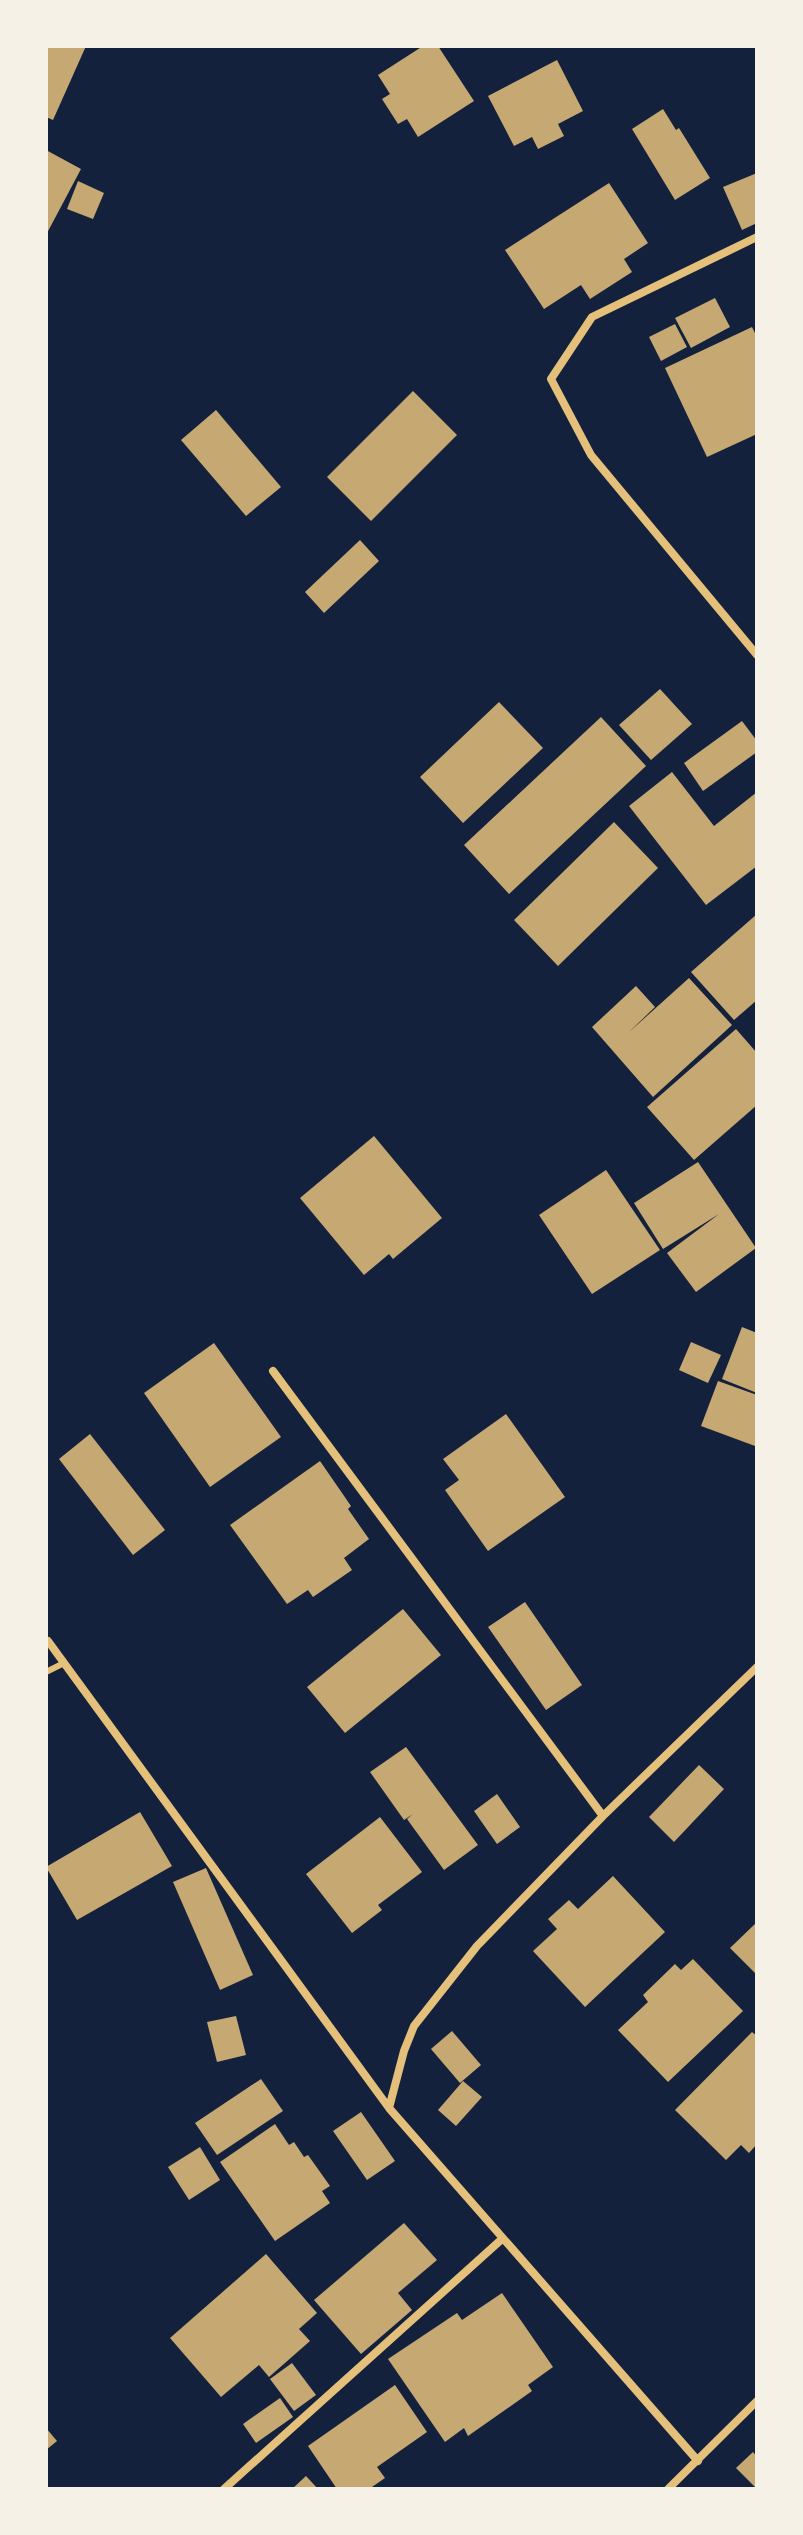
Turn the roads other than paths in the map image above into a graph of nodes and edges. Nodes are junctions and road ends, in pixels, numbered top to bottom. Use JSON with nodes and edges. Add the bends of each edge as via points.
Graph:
{"nodes":[{"id":1,"x":757,"y":237,"type":"edge"},
{"id":2,"x":757,"y":655,"type":"edge"},
{"id":3,"x":273,"y":1371,"type":"dead end"},
{"id":4,"x":48,"y":1641,"type":"dead end"},
{"id":5,"x":62,"y":1664,"type":"junction"},
{"id":6,"x":757,"y":1667,"type":"edge"},
{"id":7,"x":46,"y":1672,"type":"edge"},
{"id":8,"x":603,"y":1816,"type":"junction"},
{"id":9,"x":389,"y":2108,"type":"junction"},
{"id":10,"x":502,"y":2239,"type":"junction"},
{"id":11,"x":757,"y":2401,"type":"edge"},
{"id":12,"x":698,"y":2461,"type":"junction"},
{"id":13,"x":224,"y":2489,"type":"edge"},
{"id":14,"x":668,"y":2489,"type":"edge"}],
"edges":[{"from":1,"to":2,"type":"street","via":[[592,317],[551,379],[591,455]]},
{"from":3,"to":8,"type":"street"},
{"from":4,"to":5,"type":"street"},
{"from":5,"to":7,"type":"lane"},
{"from":5,"to":9,"type":"street"},
{"from":6,"to":8,"type":"street"},
{"from":8,"to":9,"type":"street","via":[[477,1946],[414,2026]]},
{"from":9,"to":10,"type":"street"},
{"from":10,"to":12,"type":"street"},
{"from":10,"to":13,"type":"street"},
{"from":11,"to":12,"type":"street"},
{"from":12,"to":14,"type":"street"}]}
